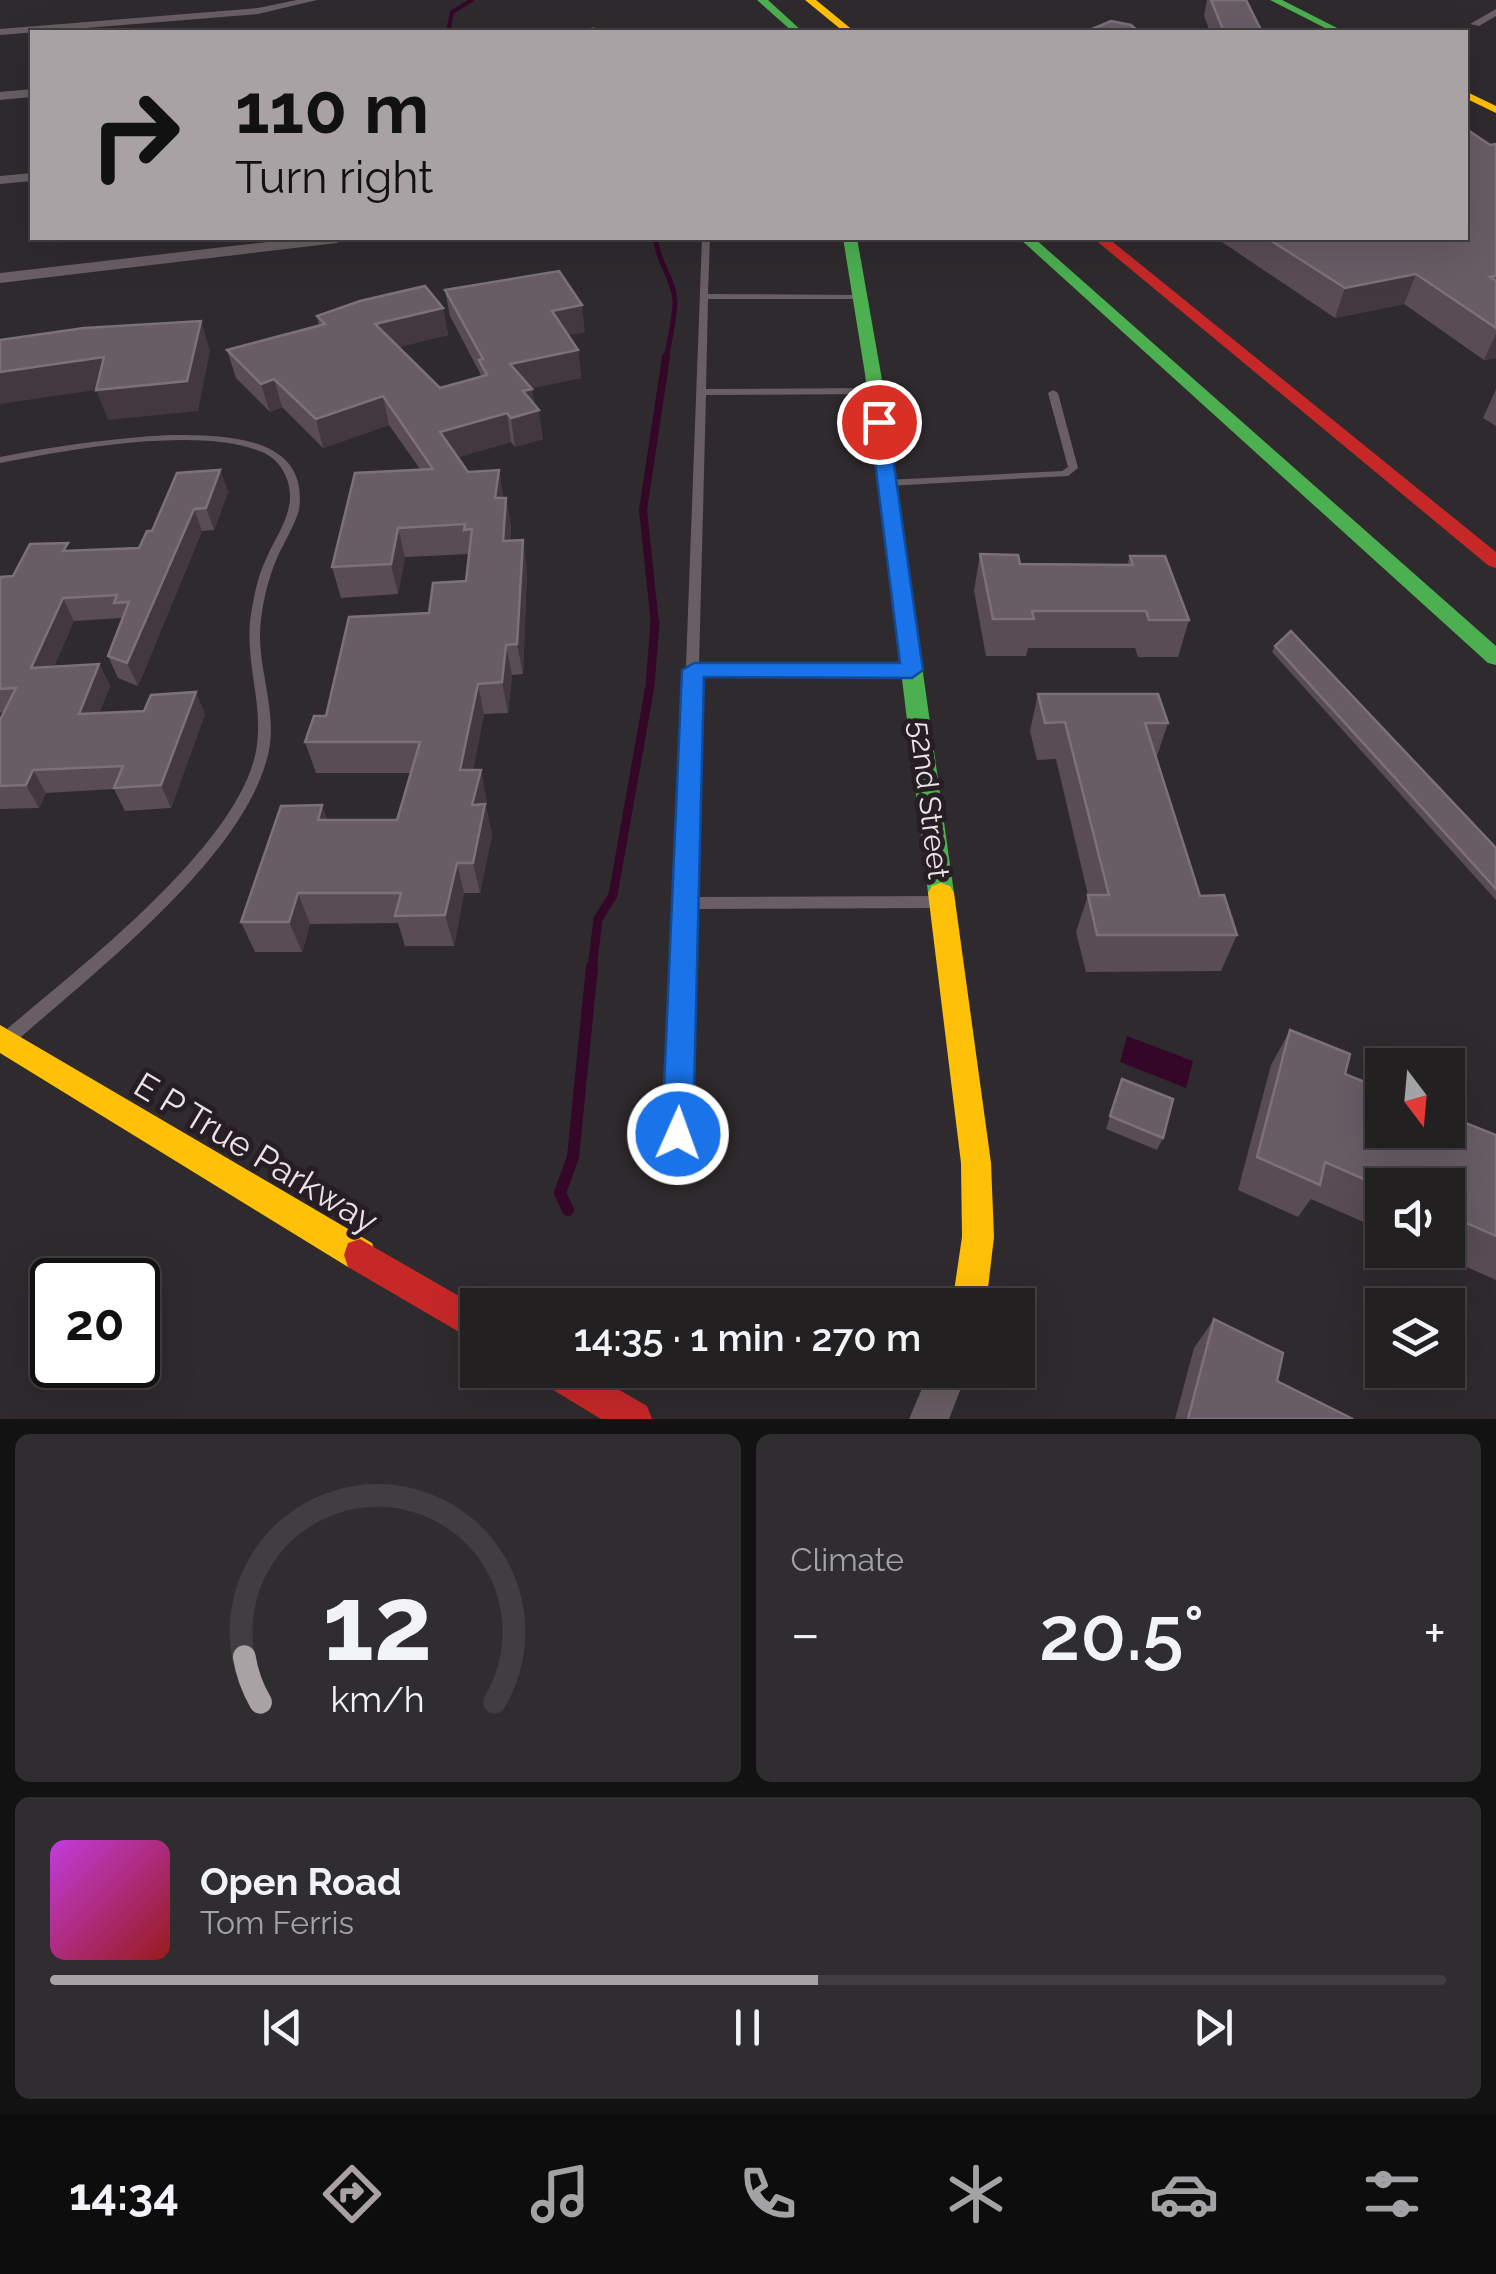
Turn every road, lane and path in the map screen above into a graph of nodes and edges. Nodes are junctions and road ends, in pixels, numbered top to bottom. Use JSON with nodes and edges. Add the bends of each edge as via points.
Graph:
{"nodes":[{"id":1,"x":312,"y":0,"type":"edge"},
{"id":2,"x":762,"y":0,"type":"edge"},
{"id":3,"x":810,"y":0,"type":"edge"},
{"id":4,"x":1275,"y":0,"type":"edge"},
{"id":5,"x":1496,"y":12,"type":"edge"},
{"id":6,"x":1476,"y":24,"type":"dead end"},
{"id":7,"x":796,"y":30,"type":"edge"},
{"id":8,"x":848,"y":30,"type":"edge"},
{"id":9,"x":1336,"y":30,"type":"edge"},
{"id":10,"x":0,"y":32,"type":"edge"},
{"id":11,"x":30,"y":94,"type":"edge"},
{"id":12,"x":0,"y":96,"type":"edge"},
{"id":13,"x":1468,"y":96,"type":"edge"},
{"id":14,"x":1496,"y":110,"type":"edge"},
{"id":15,"x":30,"y":176,"type":"edge"},
{"id":16,"x":0,"y":180,"type":"edge"},
{"id":17,"x":320,"y":240,"type":"edge"},
{"id":18,"x":706,"y":240,"type":"edge"},
{"id":19,"x":850,"y":240,"type":"edge"},
{"id":20,"x":1028,"y":240,"type":"edge"},
{"id":21,"x":1102,"y":240,"type":"edge"},
{"id":22,"x":0,"y":278,"type":"edge"},
{"id":23,"x":704,"y":296,"type":"junction"},
{"id":24,"x":860,"y":297,"type":"junction"},
{"id":25,"x":875,"y":391,"type":"junction"},
{"id":26,"x":701,"y":392,"type":"junction"},
{"id":27,"x":1053,"y":393,"type":"dead end"},
{"id":28,"x":0,"y":460,"type":"edge"},
{"id":29,"x":887,"y":483,"type":"junction"},
{"id":30,"x":1496,"y":562,"type":"edge"},
{"id":31,"x":1496,"y":658,"type":"edge"},
{"id":32,"x":694,"y":670,"type":"junction"},
{"id":33,"x":912,"y":670,"type":"junction"},
{"id":34,"x":942,"y":902,"type":"junction"},
{"id":35,"x":686,"y":903,"type":"junction"},
{"id":36,"x":2,"y":1039,"type":"edge"},
{"id":37,"x":676,"y":1173,"type":"dead end"},
{"id":38,"x":971,"y":1288,"type":"edge"},
{"id":39,"x":460,"y":1315,"type":"edge"},
{"id":40,"x":582,"y":1388,"type":"edge"},
{"id":41,"x":942,"y":1388,"type":"edge"},
{"id":42,"x":634,"y":1419,"type":"edge"},
{"id":43,"x":929,"y":1419,"type":"edge"}],
"edges":[{"from":1,"to":10,"type":"street","via":[[258,11]]},
{"from":2,"to":7,"type":"main road"},
{"from":3,"to":8,"type":"main road"},
{"from":4,"to":9,"type":"main road"},
{"from":5,"to":6,"type":"street"},
{"from":11,"to":12,"type":"street"},
{"from":13,"to":14,"type":"main road"},
{"from":15,"to":16,"type":"street"},
{"from":17,"to":22,"type":"street"},
{"from":18,"to":23,"type":"lane"},
{"from":19,"to":24,"type":"main road","name":"52nd Street"},
{"from":20,"to":31,"type":"main road"},
{"from":21,"to":30,"type":"main road"},
{"from":23,"to":24,"type":"lane"},
{"from":23,"to":26,"type":"lane"},
{"from":24,"to":25,"type":"main road","name":"52nd Street"},
{"from":25,"to":26,"type":"lane"},
{"from":25,"to":29,"type":"main road","name":"52nd Street"},
{"from":26,"to":32,"type":"lane"},
{"from":27,"to":29,"type":"lane","via":[[1073,468],[1064,474]]},
{"from":28,"to":36,"type":"lane","via":[[140,441],[246,445],[266,449],[290,472],[296,505],[268,566],[255,617],[253,654],[266,724],[260,764],[242,808],[140,919]]},
{"from":29,"to":33,"type":"main road","name":"52nd Street"},
{"from":32,"to":33,"type":"lane"},
{"from":32,"to":35,"type":"lane"},
{"from":33,"to":34,"type":"main road","name":"52nd Street"},
{"from":34,"to":35,"type":"lane"},
{"from":34,"to":38,"type":"main road","name":"52nd Street","via":[[976,1164]]},
{"from":35,"to":37,"type":"lane"},
{"from":36,"to":39,"type":"main road","name":"E P True Parkway"},
{"from":40,"to":42,"type":"main road"},
{"from":41,"to":43,"type":"street"}]}
